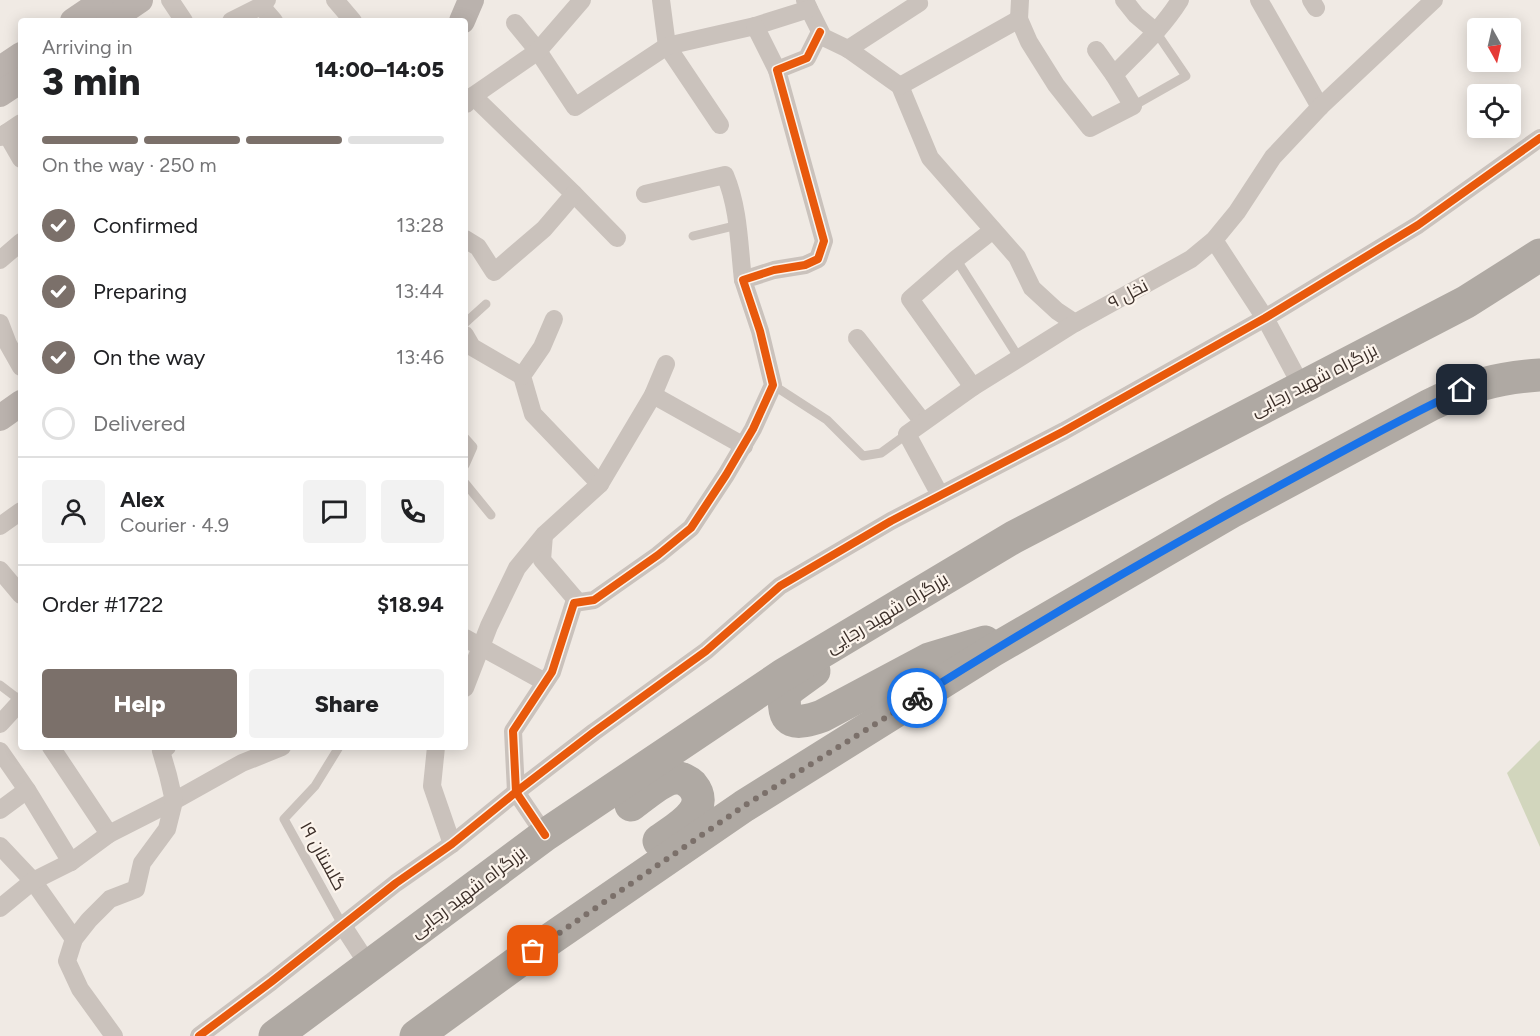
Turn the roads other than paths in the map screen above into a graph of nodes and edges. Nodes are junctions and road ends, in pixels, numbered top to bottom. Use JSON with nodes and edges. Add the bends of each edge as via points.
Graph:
{"nodes":[{"id":1,"x":104,"y":0,"type":"edge"},
{"id":2,"x":140,"y":0,"type":"edge"},
{"id":3,"x":170,"y":0,"type":"edge"},
{"id":4,"x":471,"y":0,"type":"edge"},
{"id":5,"x":582,"y":0,"type":"edge"},
{"id":6,"x":661,"y":0,"type":"edge"},
{"id":7,"x":918,"y":0,"type":"edge"},
{"id":8,"x":1020,"y":0,"type":"edge"},
{"id":9,"x":1124,"y":0,"type":"edge"},
{"id":10,"x":1180,"y":0,"type":"edge"},
{"id":11,"x":1258,"y":0,"type":"edge"},
{"id":12,"x":339,"y":2,"type":"edge"},
{"id":13,"x":264,"y":3,"type":"edge"},
{"id":14,"x":1425,"y":3,"type":"edge"},
{"id":15,"x":807,"y":5,"type":"edge"},
{"id":16,"x":77,"y":18,"type":"edge"},
{"id":17,"x":113,"y":18,"type":"edge"},
{"id":18,"x":182,"y":18,"type":"edge"},
{"id":19,"x":236,"y":18,"type":"edge"},
{"id":20,"x":272,"y":18,"type":"edge"},
{"id":21,"x":351,"y":18,"type":"edge"},
{"id":22,"x":463,"y":18,"type":"edge"},
{"id":23,"x":1019,"y":19,"type":"junction"},
{"id":24,"x":515,"y":23,"type":"dead end"},
{"id":25,"x":755,"y":26,"type":"junction"},
{"id":26,"x":1156,"y":32,"type":"junction"},
{"id":27,"x":820,"y":33,"type":"junction"},
{"id":28,"x":667,"y":46,"type":"junction"},
{"id":29,"x":848,"y":49,"type":"junction"},
{"id":30,"x":1096,"y":50,"type":"dead end"},
{"id":31,"x":538,"y":51,"type":"junction"},
{"id":32,"x":18,"y":57,"type":"edge"},
{"id":33,"x":0,"y":69,"type":"edge"},
{"id":34,"x":777,"y":70,"type":"junction"},
{"id":35,"x":1114,"y":75,"type":"junction"},
{"id":36,"x":18,"y":82,"type":"edge"},
{"id":37,"x":900,"y":86,"type":"junction"},
{"id":38,"x":0,"y":94,"type":"edge"},
{"id":39,"x":469,"y":100,"type":"edge"},
{"id":40,"x":1133,"y":106,"type":"junction"},
{"id":41,"x":1320,"y":107,"type":"junction"},
{"id":42,"x":720,"y":125,"type":"dead end"},
{"id":43,"x":9,"y":131,"type":"edge"},
{"id":44,"x":1540,"y":138,"type":"edge"},
{"id":45,"x":18,"y":152,"type":"edge"},
{"id":46,"x":574,"y":194,"type":"junction"},
{"id":47,"x":645,"y":194,"type":"dead end"},
{"id":48,"x":738,"y":225,"type":"junction"},
{"id":49,"x":993,"y":230,"type":"junction"},
{"id":50,"x":693,"y":236,"type":"dead end"},
{"id":51,"x":617,"y":238,"type":"dead end"},
{"id":52,"x":1214,"y":240,"type":"junction"},
{"id":53,"x":468,"y":241,"type":"edge"},
{"id":54,"x":18,"y":245,"type":"edge"},
{"id":55,"x":1540,"y":255,"type":"edge"},
{"id":56,"x":956,"y":259,"type":"junction"},
{"id":57,"x":0,"y":260,"type":"edge"},
{"id":58,"x":743,"y":280,"type":"junction"},
{"id":59,"x":486,"y":304,"type":"dead end"},
{"id":60,"x":1265,"y":318,"type":"junction"},
{"id":61,"x":468,"y":320,"type":"edge"},
{"id":62,"x":554,"y":320,"type":"dead end"},
{"id":63,"x":0,"y":323,"type":"edge"},
{"id":64,"x":1075,"y":323,"type":"junction"},
{"id":65,"x":857,"y":338,"type":"dead end"},
{"id":66,"x":468,"y":340,"type":"edge"},
{"id":67,"x":1019,"y":357,"type":"junction"},
{"id":68,"x":18,"y":362,"type":"edge"},
{"id":69,"x":666,"y":364,"type":"dead end"},
{"id":70,"x":1540,"y":375,"type":"edge"},
{"id":71,"x":522,"y":376,"type":"junction"},
{"id":72,"x":772,"y":385,"type":"junction"},
{"id":73,"x":973,"y":387,"type":"junction"},
{"id":74,"x":1302,"y":387,"type":"junction"},
{"id":75,"x":653,"y":395,"type":"junction"},
{"id":76,"x":18,"y":405,"type":"edge"},
{"id":77,"x":0,"y":418,"type":"edge"},
{"id":78,"x":923,"y":422,"type":"junction"},
{"id":79,"x":908,"y":434,"type":"junction"},
{"id":80,"x":468,"y":441,"type":"edge"},
{"id":81,"x":744,"y":446,"type":"junction"},
{"id":82,"x":468,"y":458,"type":"edge"},
{"id":83,"x":600,"y":484,"type":"junction"},
{"id":84,"x":468,"y":487,"type":"edge"},
{"id":85,"x":940,"y":495,"type":"junction"},
{"id":86,"x":18,"y":513,"type":"edge"},
{"id":87,"x":491,"y":515,"type":"dead end"},
{"id":88,"x":0,"y":526,"type":"edge"},
{"id":89,"x":544,"y":535,"type":"junction"},
{"id":90,"x":0,"y":570,"type":"edge"},
{"id":91,"x":18,"y":591,"type":"edge"},
{"id":92,"x":579,"y":602,"type":"junction"},
{"id":93,"x":878,"y":618,"type":"junction"},
{"id":94,"x":1029,"y":630,"type":"junction"},
{"id":95,"x":468,"y":640,"type":"edge"},
{"id":96,"x":481,"y":647,"type":"junction"},
{"id":97,"x":468,"y":680,"type":"edge"},
{"id":98,"x":545,"y":682,"type":"junction"},
{"id":99,"x":0,"y":685,"type":"edge"},
{"id":100,"x":18,"y":699,"type":"edge"},
{"id":101,"x":18,"y":704,"type":"edge"},
{"id":102,"x":0,"y":724,"type":"edge"},
{"id":103,"x":53,"y":750,"type":"edge"},
{"id":104,"x":162,"y":750,"type":"edge"},
{"id":105,"x":337,"y":750,"type":"edge"},
{"id":106,"x":436,"y":750,"type":"edge"},
{"id":107,"x":0,"y":752,"type":"edge"},
{"id":108,"x":257,"y":752,"type":"edge"},
{"id":109,"x":27,"y":790,"type":"junction"},
{"id":110,"x":516,"y":792,"type":"junction"},
{"id":111,"x":174,"y":801,"type":"junction"},
{"id":112,"x":0,"y":810,"type":"edge"},
{"id":113,"x":109,"y":834,"type":"junction"},
{"id":114,"x":545,"y":835,"type":"junction"},
{"id":115,"x":452,"y":844,"type":"junction"},
{"id":116,"x":0,"y":846,"type":"edge"},
{"id":117,"x":71,"y":862,"type":"junction"},
{"id":118,"x":33,"y":880,"type":"junction"},
{"id":119,"x":600,"y":905,"type":"junction"},
{"id":120,"x":0,"y":908,"type":"edge"},
{"id":121,"x":426,"y":924,"type":"junction"},
{"id":122,"x":343,"y":926,"type":"junction"},
{"id":123,"x":74,"y":939,"type":"junction"},
{"id":124,"x":369,"y":966,"type":"junction"},
{"id":125,"x":114,"y":1036,"type":"edge"},
{"id":126,"x":199,"y":1036,"type":"edge"},
{"id":127,"x":275,"y":1036,"type":"edge"},
{"id":128,"x":416,"y":1036,"type":"edge"}],
"edges":[{"from":1,"to":16,"type":"street"},
{"from":2,"to":17,"type":"street"},
{"from":3,"to":18,"type":"street"},
{"from":4,"to":22,"type":"street"},
{"from":5,"to":31,"type":"street"},
{"from":6,"to":28,"type":"street"},
{"from":7,"to":29,"type":"street","via":[[919,3]]},
{"from":8,"to":23,"type":"street"},
{"from":9,"to":26,"type":"street"},
{"from":10,"to":26,"type":"street"},
{"from":11,"to":41,"type":"street"},
{"from":12,"to":21,"type":"street"},
{"from":13,"to":19,"type":"street"},
{"from":13,"to":20,"type":"street"},
{"from":14,"to":41,"type":"street","name":"نخل ۹"},
{"from":15,"to":25,"type":"street"},
{"from":15,"to":27,"type":"street"},
{"from":23,"to":37,"type":"street"},
{"from":23,"to":40,"type":"street","via":[[1056,85],[1090,128]]},
{"from":24,"to":31,"type":"street"},
{"from":25,"to":28,"type":"street"},
{"from":25,"to":34,"type":"street"},
{"from":26,"to":35,"type":"street"},
{"from":26,"to":40,"type":"lane","via":[[1186,76]]},
{"from":27,"to":29,"type":"street"},
{"from":27,"to":34,"type":"street","via":[[807,58]]},
{"from":28,"to":31,"type":"street","via":[[575,107]]},
{"from":28,"to":42,"type":"street"},
{"from":29,"to":37,"type":"street"},
{"from":30,"to":35,"type":"street"},
{"from":31,"to":39,"type":"street"},
{"from":32,"to":33,"type":"street"},
{"from":34,"to":58,"type":"street","via":[[824,242],[818,259]]},
{"from":35,"to":40,"type":"street"},
{"from":36,"to":38,"type":"street"},
{"from":37,"to":49,"type":"street","via":[[930,158]]},
{"from":39,"to":46,"type":"street"},
{"from":41,"to":52,"type":"street","name":"نخل ۹","via":[[1273,157]]},
{"from":43,"to":45,"type":"street"},
{"from":44,"to":60,"type":"street","via":[[1418,225]]},
{"from":46,"to":51,"type":"street"},
{"from":46,"to":53,"type":"street","via":[[544,229],[494,272],[478,247]]},
{"from":47,"to":48,"type":"street","via":[[724,175],[732,192]]},
{"from":48,"to":50,"type":"lane"},
{"from":48,"to":58,"type":"street"},
{"from":49,"to":56,"type":"street"},
{"from":49,"to":64,"type":"street","via":[[1017,257],[1032,288]]},
{"from":52,"to":60,"type":"street"},
{"from":52,"to":64,"type":"street","name":"نخل ۹","via":[[1191,259]]},
{"from":54,"to":57,"type":"street"},
{"from":55,"to":74,"type":"highway","name":"بزرگراه شهید رجایی","via":[[1466,302]]},
{"from":56,"to":67,"type":"lane"},
{"from":56,"to":73,"type":"street","via":[[910,299]]},
{"from":58,"to":72,"type":"street"},
{"from":59,"to":61,"type":"lane"},
{"from":60,"to":74,"type":"street"},
{"from":60,"to":85,"type":"street","via":[[1064,431]]},
{"from":62,"to":71,"type":"street"},
{"from":63,"to":68,"type":"street"},
{"from":64,"to":67,"type":"street","name":"نخل ۹"},
{"from":65,"to":78,"type":"street"},
{"from":66,"to":71,"type":"street"},
{"from":67,"to":73,"type":"street","name":"نخل ۹"},
{"from":69,"to":75,"type":"street"},
{"from":70,"to":94,"type":"highway","via":[[1481,384],[1430,405],[1231,512]]},
{"from":71,"to":83,"type":"street","via":[[533,414]]},
{"from":72,"to":79,"type":"lane","name":"نخل ۹","via":[[827,420],[863,456],[881,453]]},
{"from":72,"to":81,"type":"street"},
{"from":73,"to":78,"type":"street","name":"نخل ۹"},
{"from":74,"to":93,"type":"highway","name":"بزرگراه شهید رجایی","via":[[1014,537]]},
{"from":75,"to":81,"type":"street"},
{"from":75,"to":83,"type":"street"},
{"from":76,"to":77,"type":"street"},
{"from":78,"to":79,"type":"street","name":"نخل ۹"},
{"from":79,"to":85,"type":"street"},
{"from":80,"to":82,"type":"lane","via":[[473,447]]},
{"from":81,"to":92,"type":"street","via":[[691,528],[594,600]]},
{"from":83,"to":89,"type":"street"},
{"from":84,"to":87,"type":"lane"},
{"from":85,"to":110,"type":"street","via":[[780,586],[706,651]]},
{"from":86,"to":88,"type":"street"},
{"from":89,"to":92,"type":"street","via":[[542,560]]},
{"from":89,"to":96,"type":"street","via":[[517,568]]},
{"from":90,"to":91,"type":"street"},
{"from":92,"to":98,"type":"street","via":[[574,603],[552,672]]},
{"from":93,"to":94,"type":"highway","via":[[834,658],[785,693],[786,716],[804,722],[822,716],[929,659]]},
{"from":93,"to":114,"type":"highway","name":"بزرگراه شهید رجایی","via":[[783,675]]},
{"from":94,"to":119,"type":"highway","via":[[744,806]]},
{"from":95,"to":96,"type":"street"},
{"from":96,"to":97,"type":"street"},
{"from":96,"to":98,"type":"street"},
{"from":98,"to":110,"type":"street","via":[[513,731]]},
{"from":99,"to":100,"type":"lane"},
{"from":101,"to":102,"type":"street"},
{"from":103,"to":113,"type":"street"},
{"from":104,"to":111,"type":"street"},
{"from":105,"to":122,"type":"lane","name":"گلستان ۱۹","via":[[315,786],[284,819]]},
{"from":106,"to":115,"type":"street","via":[[432,786]]},
{"from":107,"to":109,"type":"street"},
{"from":108,"to":111,"type":"street"},
{"from":109,"to":112,"type":"street"},
{"from":109,"to":117,"type":"street"},
{"from":110,"to":114,"type":"street"},
{"from":110,"to":115,"type":"street"},
{"from":111,"to":113,"type":"street"},
{"from":111,"to":123,"type":"street","via":[[167,829],[142,863],[136,889],[110,899]]},
{"from":113,"to":117,"type":"street"},
{"from":114,"to":121,"type":"highway","name":"بزرگراه شهید رجایی"},
{"from":115,"to":122,"type":"street"},
{"from":116,"to":118,"type":"street"},
{"from":117,"to":118,"type":"street"},
{"from":118,"to":120,"type":"street"},
{"from":118,"to":123,"type":"street"},
{"from":119,"to":121,"type":"highway","via":[[618,871],[692,817],[697,793],[689,782],[675,778],[666,781],[487,899]]},
{"from":119,"to":128,"type":"highway"},
{"from":121,"to":124,"type":"highway","name":"بزرگراه شهید رجایی"},
{"from":122,"to":124,"type":"street"},
{"from":122,"to":126,"type":"street"},
{"from":123,"to":125,"type":"street","via":[[67,961],[80,989]]},
{"from":124,"to":127,"type":"highway","name":"بزرگراه شهید رجایی"}]}
